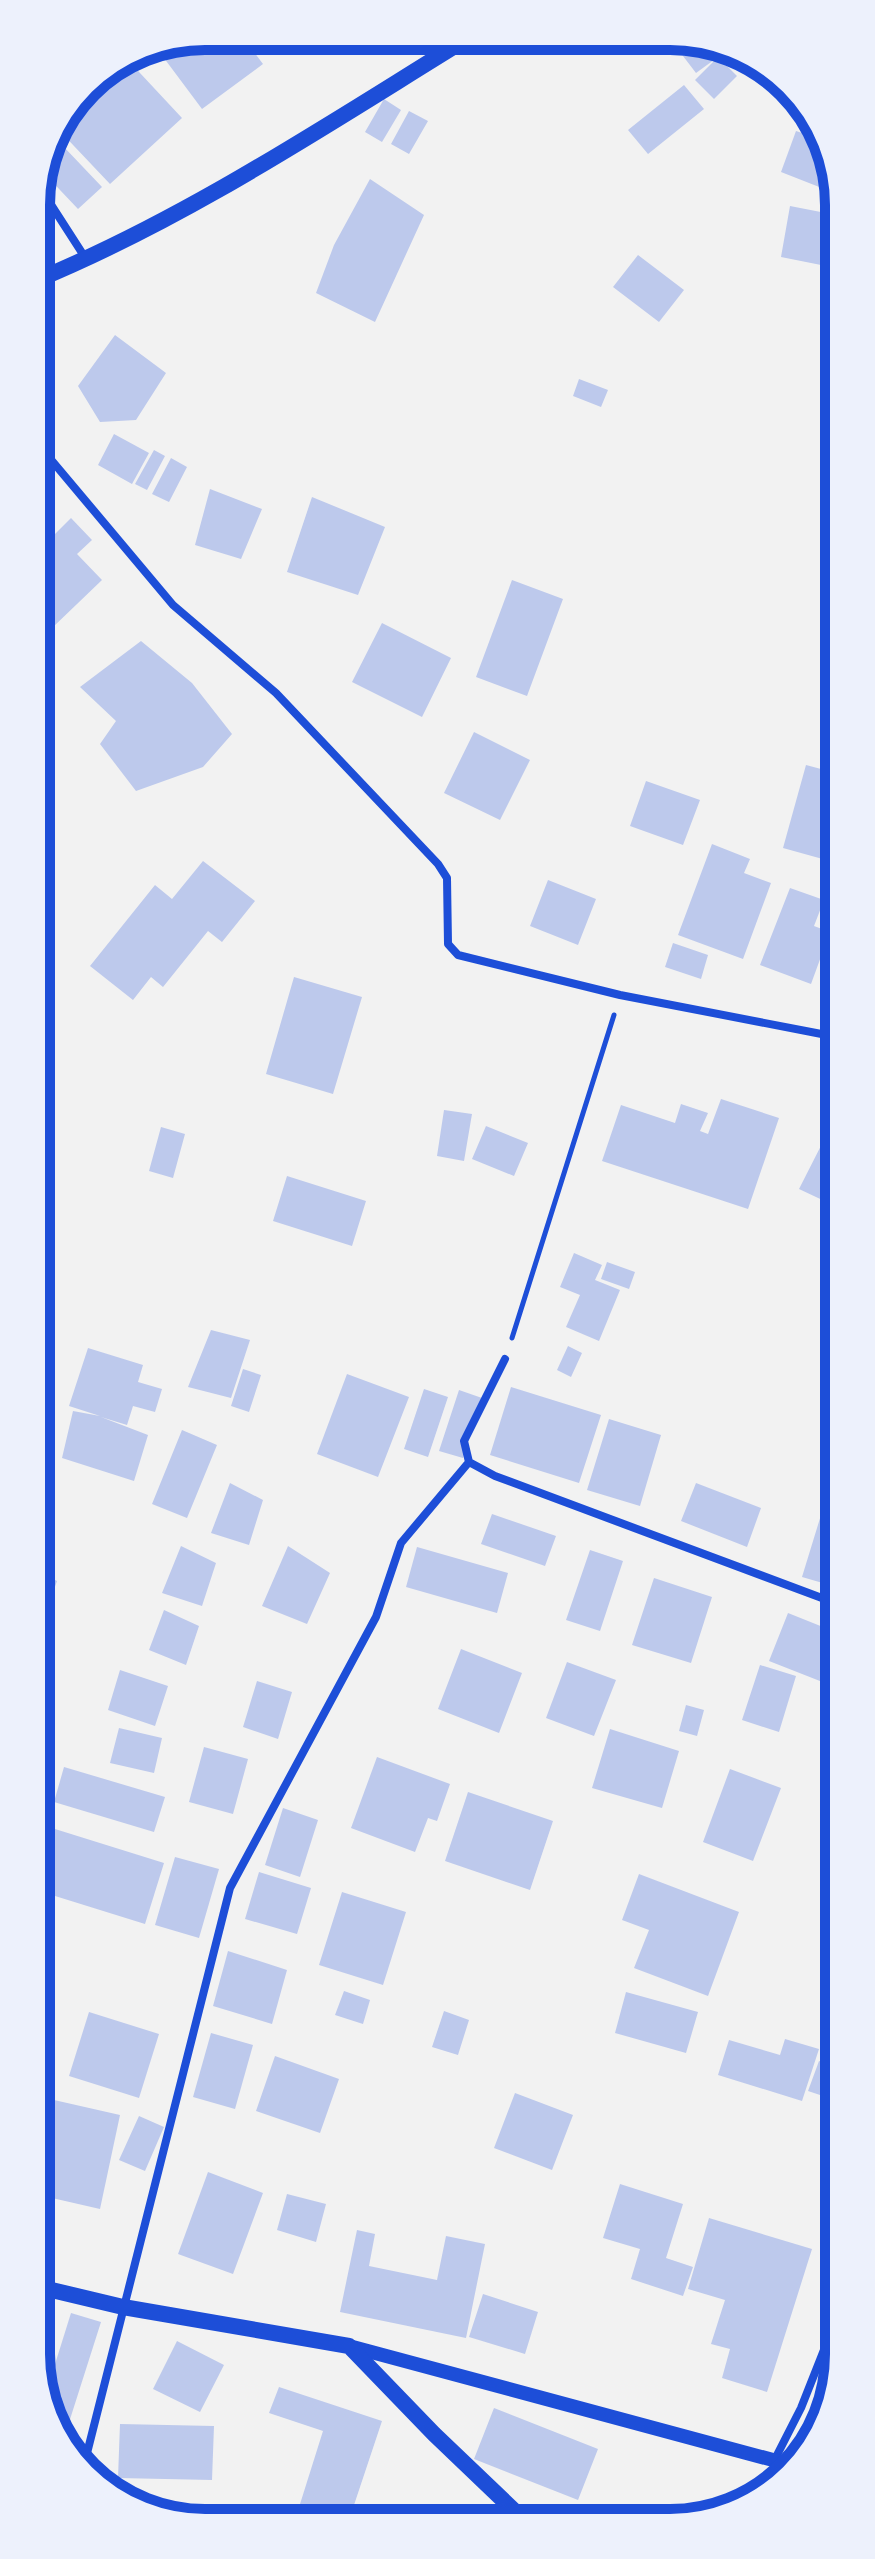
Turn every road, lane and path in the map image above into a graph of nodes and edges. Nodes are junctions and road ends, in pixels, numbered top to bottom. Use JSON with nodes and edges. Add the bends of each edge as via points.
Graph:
{"nodes":[{"id":1,"x":448,"y":50,"type":"edge"},
{"id":2,"x":50,"y":203,"type":"edge"},
{"id":3,"x":86,"y":259,"type":"junction"},
{"id":4,"x":50,"y":274,"type":"edge"},
{"id":5,"x":50,"y":458,"type":"edge"},
{"id":6,"x":620,"y":995,"type":"junction"},
{"id":7,"x":825,"y":1035,"type":"edge"},
{"id":8,"x":505,"y":1359,"type":"joint"},
{"id":9,"x":469,"y":1462,"type":"junction"},
{"id":10,"x":825,"y":1599,"type":"edge"},
{"id":11,"x":50,"y":2290,"type":"edge"},
{"id":12,"x":123,"y":2307,"type":"junction"},
{"id":13,"x":349,"y":2346,"type":"junction"},
{"id":14,"x":825,"y":2347,"type":"edge"},
{"id":15,"x":87,"y":2454,"type":"edge"},
{"id":16,"x":775,"y":2459,"type":"junction"},
{"id":17,"x":782,"y":2461,"type":"edge"},
{"id":18,"x":512,"y":2509,"type":"edge"}],
"edges":[{"from":1,"to":3,"type":"main road","via":[[255,169]]},
{"from":2,"to":3,"type":"street"},
{"from":3,"to":4,"type":"main road"},
{"from":5,"to":6,"type":"street","via":[[173,605],[276,693],[438,864],[447,878],[447,936],[453,950]]},
{"from":6,"to":7,"type":"street"},
{"from":6,"to":8,"type":"path"},
{"from":8,"to":9,"type":"street","via":[[464,1441]]},
{"from":9,"to":10,"type":"street"},
{"from":9,"to":12,"type":"street","via":[[401,1543],[376,1617],[230,1888]]},
{"from":11,"to":12,"type":"main road"},
{"from":12,"to":13,"type":"main road"},
{"from":12,"to":15,"type":"street"},
{"from":13,"to":16,"type":"street"},
{"from":13,"to":18,"type":"main road"},
{"from":14,"to":16,"type":"street"},
{"from":16,"to":17,"type":"street"}]}
